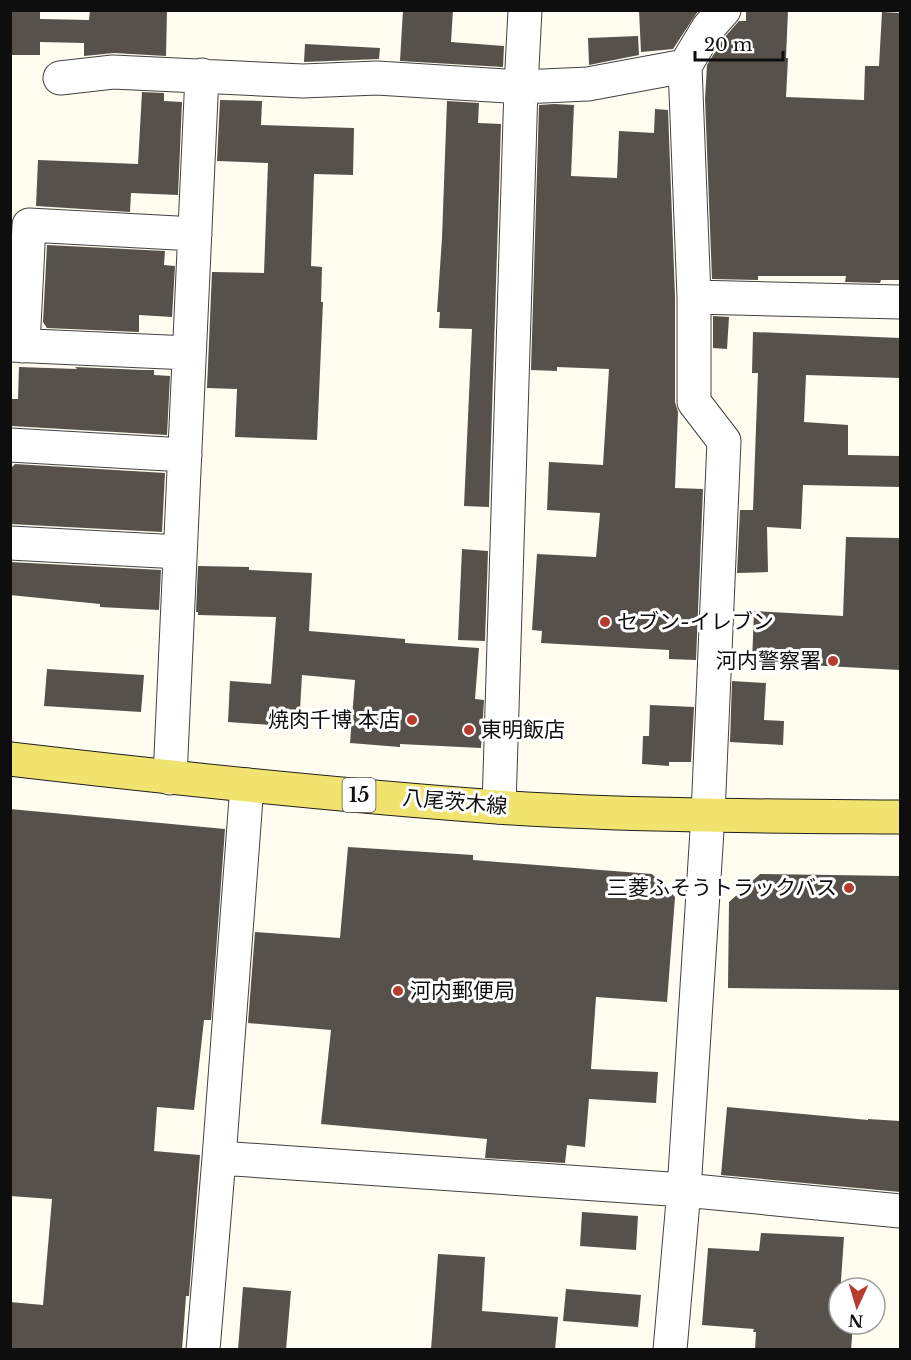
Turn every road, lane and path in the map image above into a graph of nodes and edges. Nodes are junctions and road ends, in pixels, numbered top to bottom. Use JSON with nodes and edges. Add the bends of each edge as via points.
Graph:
{"nodes":[{"id":1,"x":525,"y":10,"type":"edge"},
{"id":2,"x":724,"y":10,"type":"edge"},
{"id":3,"x":685,"y":66,"type":"junction"},
{"id":4,"x":202,"y":75,"type":"junction"},
{"id":5,"x":60,"y":78,"type":"dead end"},
{"id":6,"x":521,"y":87,"type":"junction"},
{"id":7,"x":195,"y":234,"type":"junction"},
{"id":8,"x":694,"y":297,"type":"junction"},
{"id":9,"x":900,"y":302,"type":"edge"},
{"id":10,"x":17,"y":345,"type":"edge"},
{"id":11,"x":189,"y":353,"type":"junction"},
{"id":12,"x":10,"y":445,"type":"edge"},
{"id":13,"x":184,"y":455,"type":"junction"},
{"id":14,"x":10,"y":543,"type":"edge"},
{"id":15,"x":180,"y":552,"type":"junction"},
{"id":16,"x":10,"y":759,"type":"edge"},
{"id":17,"x":170,"y":778,"type":"junction"},
{"id":18,"x":247,"y":785,"type":"junction"},
{"id":19,"x":499,"y":807,"type":"junction"},
{"id":20,"x":708,"y":815,"type":"junction"},
{"id":21,"x":900,"y":817,"type":"edge"},
{"id":22,"x":219,"y":1158,"type":"junction"},
{"id":23,"x":684,"y":1190,"type":"junction"},
{"id":24,"x":900,"y":1211,"type":"edge"},
{"id":25,"x":203,"y":1350,"type":"edge"},
{"id":26,"x":670,"y":1350,"type":"edge"}],
"edges":[{"from":1,"to":6,"type":"street"},
{"from":2,"to":3,"type":"street"},
{"from":3,"to":6,"type":"street","via":[[588,84]]},
{"from":3,"to":8,"type":"street"},
{"from":4,"to":5,"type":"street","via":[[113,72]]},
{"from":4,"to":6,"type":"street","via":[[303,81],[378,78]]},
{"from":4,"to":7,"type":"street"},
{"from":6,"to":19,"type":"street"},
{"from":7,"to":10,"type":"street","via":[[29,225]]},
{"from":7,"to":11,"type":"street"},
{"from":8,"to":9,"type":"street"},
{"from":8,"to":20,"type":"street","via":[[694,402],[724,441]]},
{"from":10,"to":11,"type":"street"},
{"from":11,"to":13,"type":"street"},
{"from":12,"to":13,"type":"street"},
{"from":13,"to":15,"type":"street"},
{"from":14,"to":15,"type":"street"},
{"from":15,"to":17,"type":"street"},
{"from":16,"to":17,"type":"main road","name":"八尾茨木線","number":"15"},
{"from":17,"to":18,"type":"main road","name":"八尾茨木線","number":"15"},
{"from":18,"to":19,"type":"main road","name":"八尾茨木線","number":"15"},
{"from":18,"to":22,"type":"street"},
{"from":19,"to":20,"type":"main road","name":"八尾茨木線","number":"15"},
{"from":20,"to":21,"type":"main road","name":"八尾茨木線","number":"15"},
{"from":20,"to":23,"type":"street"},
{"from":22,"to":23,"type":"street"},
{"from":22,"to":25,"type":"street"},
{"from":23,"to":24,"type":"street"},
{"from":23,"to":26,"type":"street"}]}
